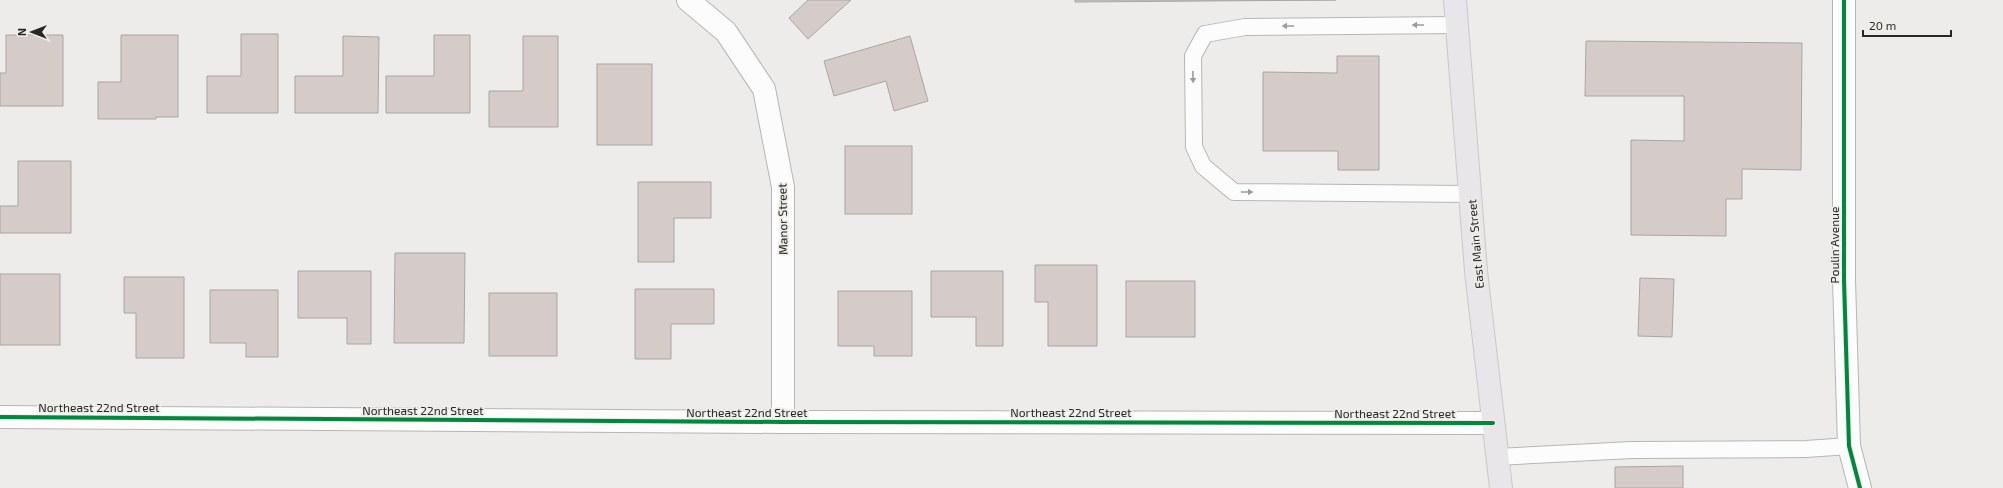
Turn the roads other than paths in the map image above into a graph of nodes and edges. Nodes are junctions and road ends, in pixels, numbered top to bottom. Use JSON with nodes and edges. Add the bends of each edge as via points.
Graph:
{"nodes":[{"id":1,"x":688,"y":0,"type":"edge"},
{"id":2,"x":1456,"y":0,"type":"edge"},
{"id":3,"x":1844,"y":0,"type":"edge"},
{"id":4,"x":1457,"y":25,"type":"junction"},
{"id":5,"x":1471,"y":194,"type":"junction"},
{"id":6,"x":0,"y":417,"type":"edge"},
{"id":7,"x":783,"y":422,"type":"junction"},
{"id":8,"x":1493,"y":423,"type":"junction"},
{"id":9,"x":1849,"y":446,"type":"junction"},
{"id":10,"x":1497,"y":457,"type":"junction"},
{"id":11,"x":1501,"y":488,"type":"edge"},
{"id":12,"x":1860,"y":488,"type":"edge"}],
"edges":[{"from":1,"to":7,"type":"street","name":"Manor Street","via":[[726,32],[764,89],[783,187]]},
{"from":2,"to":4,"type":"main road","name":"East Main Street"},
{"from":3,"to":9,"type":"street","name":"Poulin Avenue","via":[[1844,280]]},
{"from":4,"to":5,"type":"main road","name":"East Main Street"},
{"from":4,"to":5,"type":"lane","one_way":true,"via":[[1245,27],[1205,34],[1193,56],[1194,147],[1203,166],[1234,192]]},
{"from":5,"to":8,"type":"main road","name":"East Main Street","via":[[1476,271]]},
{"from":6,"to":7,"type":"street","name":"Northeast 22nd Street"},
{"from":7,"to":8,"type":"street","name":"Northeast 22nd Street"},
{"from":8,"to":10,"type":"main road","name":"East Main Street"},
{"from":9,"to":10,"type":"lane","via":[[1806,449],[1632,450]]},
{"from":9,"to":12,"type":"street","name":"Poulin Avenue"},
{"from":10,"to":11,"type":"main road","name":"East Main Street"}]}
